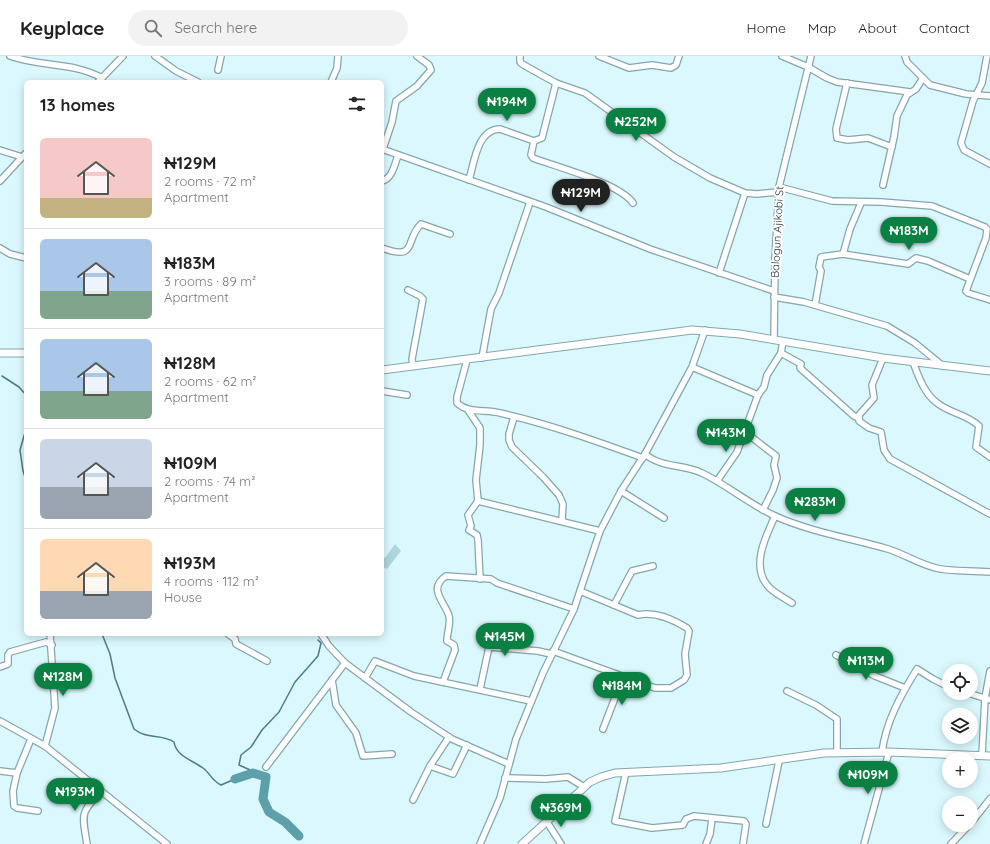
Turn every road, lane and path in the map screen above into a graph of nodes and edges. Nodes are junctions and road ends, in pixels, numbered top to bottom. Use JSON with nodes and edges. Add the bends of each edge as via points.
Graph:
{"nodes":[{"id":1,"x":10,"y":56,"type":"edge"},
{"id":2,"x":123,"y":56,"type":"edge"},
{"id":3,"x":155,"y":56,"type":"edge"},
{"id":4,"x":221,"y":56,"type":"edge"},
{"id":5,"x":338,"y":56,"type":"edge"},
{"id":6,"x":417,"y":56,"type":"edge"},
{"id":7,"x":520,"y":56,"type":"edge"},
{"id":8,"x":600,"y":56,"type":"edge"},
{"id":9,"x":679,"y":56,"type":"edge"},
{"id":10,"x":782,"y":56,"type":"edge"},
{"id":11,"x":811,"y":56,"type":"edge"},
{"id":12,"x":905,"y":56,"type":"edge"},
{"id":13,"x":987,"y":56,"type":"edge"},
{"id":14,"x":808,"y":67,"type":"junction"},
{"id":15,"x":218,"y":70,"type":"dead end"},
{"id":16,"x":923,"y":78,"type":"junction"},
{"id":17,"x":100,"y":80,"type":"edge"},
{"id":18,"x":194,"y":80,"type":"edge"},
{"id":19,"x":332,"y":80,"type":"edge"},
{"id":20,"x":556,"y":82,"type":"junction"},
{"id":21,"x":847,"y":82,"type":"junction"},
{"id":22,"x":910,"y":92,"type":"junction"},
{"id":23,"x":976,"y":95,"type":"junction"},
{"id":24,"x":990,"y":96,"type":"edge"},
{"id":25,"x":534,"y":141,"type":"junction"},
{"id":26,"x":384,"y":144,"type":"edge"},
{"id":27,"x":892,"y":147,"type":"junction"},
{"id":28,"x":0,"y":150,"type":"edge"},
{"id":29,"x":384,"y":150,"type":"edge"},
{"id":30,"x":24,"y":155,"type":"edge"},
{"id":31,"x":398,"y":155,"type":"junction"},
{"id":32,"x":990,"y":164,"type":"edge"},
{"id":33,"x":469,"y":180,"type":"junction"},
{"id":34,"x":0,"y":181,"type":"edge"},
{"id":35,"x":384,"y":181,"type":"edge"},
{"id":36,"x":883,"y":185,"type":"dead end"},
{"id":37,"x":778,"y":189,"type":"junction"},
{"id":38,"x":744,"y":193,"type":"junction"},
{"id":39,"x":530,"y":202,"type":"junction"},
{"id":40,"x":633,"y":203,"type":"dead end"},
{"id":41,"x":861,"y":203,"type":"junction"},
{"id":42,"x":450,"y":234,"type":"dead end"},
{"id":43,"x":988,"y":239,"type":"edge"},
{"id":44,"x":0,"y":248,"type":"edge"},
{"id":45,"x":384,"y":249,"type":"edge"},
{"id":46,"x":842,"y":254,"type":"junction"},
{"id":47,"x":24,"y":258,"type":"edge"},
{"id":48,"x":719,"y":272,"type":"junction"},
{"id":49,"x":970,"y":279,"type":"junction"},
{"id":50,"x":408,"y":290,"type":"dead end"},
{"id":51,"x":774,"y":294,"type":"junction"},
{"id":52,"x":990,"y":300,"type":"edge"},
{"id":53,"x":815,"y":304,"type":"junction"},
{"id":54,"x":705,"y":330,"type":"junction"},
{"id":55,"x":774,"y":340,"type":"junction"},
{"id":56,"x":783,"y":341,"type":"junction"},
{"id":57,"x":0,"y":353,"type":"edge"},
{"id":58,"x":24,"y":353,"type":"edge"},
{"id":59,"x":781,"y":353,"type":"junction"},
{"id":60,"x":482,"y":358,"type":"junction"},
{"id":61,"x":883,"y":358,"type":"junction"},
{"id":62,"x":467,"y":360,"type":"junction"},
{"id":63,"x":913,"y":362,"type":"junction"},
{"id":64,"x":413,"y":366,"type":"junction"},
{"id":65,"x":692,"y":366,"type":"junction"},
{"id":66,"x":943,"y":366,"type":"junction"},
{"id":67,"x":384,"y":370,"type":"edge"},
{"id":68,"x":990,"y":371,"type":"edge"},
{"id":69,"x":384,"y":391,"type":"edge"},
{"id":70,"x":407,"y":395,"type":"dead end"},
{"id":71,"x":758,"y":395,"type":"junction"},
{"id":72,"x":468,"y":410,"type":"junction"},
{"id":73,"x":514,"y":417,"type":"junction"},
{"id":74,"x":858,"y":418,"type":"junction"},
{"id":75,"x":745,"y":432,"type":"junction"},
{"id":76,"x":644,"y":456,"type":"junction"},
{"id":77,"x":990,"y":457,"type":"edge"},
{"id":78,"x":717,"y":481,"type":"junction"},
{"id":79,"x":621,"y":491,"type":"junction"},
{"id":80,"x":478,"y":501,"type":"junction"},
{"id":81,"x":763,"y":510,"type":"junction"},
{"id":82,"x":990,"y":514,"type":"edge"},
{"id":83,"x":775,"y":516,"type":"junction"},
{"id":84,"x":664,"y":518,"type":"dead end"},
{"id":85,"x":562,"y":520,"type":"junction"},
{"id":86,"x":600,"y":531,"type":"junction"},
{"id":87,"x":653,"y":566,"type":"dead end"},
{"id":88,"x":990,"y":572,"type":"edge"},
{"id":89,"x":480,"y":579,"type":"junction"},
{"id":90,"x":580,"y":592,"type":"junction"},
{"id":91,"x":792,"y":603,"type":"dead end"},
{"id":92,"x":614,"y":605,"type":"junction"},
{"id":93,"x":574,"y":609,"type":"junction"},
{"id":94,"x":50,"y":636,"type":"edge"},
{"id":95,"x":231,"y":636,"type":"edge"},
{"id":96,"x":322,"y":636,"type":"edge"},
{"id":97,"x":52,"y":645,"type":"junction"},
{"id":98,"x":552,"y":653,"type":"junction"},
{"id":99,"x":836,"y":655,"type":"dead end"},
{"id":100,"x":267,"y":661,"type":"dead end"},
{"id":101,"x":345,"y":662,"type":"junction"},
{"id":102,"x":0,"y":667,"type":"edge"},
{"id":103,"x":990,"y":672,"type":"edge"},
{"id":104,"x":623,"y":677,"type":"junction"},
{"id":105,"x":365,"y":678,"type":"junction"},
{"id":106,"x":332,"y":680,"type":"junction"},
{"id":107,"x":443,"y":682,"type":"junction"},
{"id":108,"x":942,"y":684,"type":"edge"},
{"id":109,"x":905,"y":688,"type":"junction"},
{"id":110,"x":480,"y":689,"type":"junction"},
{"id":111,"x":787,"y":691,"type":"dead end"},
{"id":112,"x":987,"y":699,"type":"edge"},
{"id":113,"x":531,"y":701,"type":"junction"},
{"id":114,"x":0,"y":721,"type":"edge"},
{"id":115,"x":603,"y":729,"type":"dead end"},
{"id":116,"x":449,"y":737,"type":"junction"},
{"id":117,"x":31,"y":738,"type":"junction"},
{"id":118,"x":467,"y":745,"type":"junction"},
{"id":119,"x":45,"y":746,"type":"junction"},
{"id":120,"x":886,"y":752,"type":"junction"},
{"id":121,"x":837,"y":753,"type":"junction"},
{"id":122,"x":392,"y":754,"type":"dead end"},
{"id":123,"x":982,"y":756,"type":"junction"},
{"id":124,"x":990,"y":756,"type":"edge"},
{"id":125,"x":778,"y":761,"type":"junction"},
{"id":126,"x":509,"y":764,"type":"junction"},
{"id":127,"x":430,"y":766,"type":"junction"},
{"id":128,"x":266,"y":767,"type":"dead end"},
{"id":129,"x":0,"y":771,"type":"edge"},
{"id":130,"x":626,"y":772,"type":"junction"},
{"id":131,"x":17,"y":773,"type":"junction"},
{"id":132,"x":505,"y":778,"type":"junction"},
{"id":133,"x":584,"y":788,"type":"junction"},
{"id":134,"x":101,"y":791,"type":"junction"},
{"id":135,"x":413,"y":800,"type":"dead end"},
{"id":136,"x":989,"y":803,"type":"edge"},
{"id":137,"x":38,"y":811,"type":"dead end"},
{"id":138,"x":978,"y":815,"type":"edge"},
{"id":139,"x":712,"y":819,"type":"junction"},
{"id":140,"x":546,"y":822,"type":"junction"},
{"id":141,"x":766,"y":824,"type":"dead end"},
{"id":142,"x":962,"y":832,"type":"edge"},
{"id":143,"x":87,"y":844,"type":"edge"},
{"id":144,"x":168,"y":844,"type":"edge"},
{"id":145,"x":480,"y":844,"type":"edge"},
{"id":146,"x":522,"y":844,"type":"edge"},
{"id":147,"x":561,"y":844,"type":"edge"},
{"id":148,"x":706,"y":844,"type":"edge"},
{"id":149,"x":743,"y":844,"type":"edge"},
{"id":150,"x":864,"y":844,"type":"edge"},
{"id":151,"x":951,"y":844,"type":"edge"}],
"edges":[{"from":1,"to":17,"type":"street","via":[[49,66],[76,68]]},
{"from":2,"to":17,"type":"street"},
{"from":3,"to":18,"type":"street"},
{"from":4,"to":15,"type":"street"},
{"from":5,"to":19,"type":"street","via":[[337,68]]},
{"from":6,"to":26,"type":"street","via":[[431,70],[417,86],[396,101]]},
{"from":7,"to":20,"type":"street","via":[[522,64]]},
{"from":8,"to":9,"type":"street","via":[[629,68],[652,65],[671,68],[676,65]]},
{"from":10,"to":14,"type":"street"},
{"from":11,"to":14,"type":"street","name":"Balogun Ajikobi St"},
{"from":12,"to":16,"type":"street","via":[[907,62]]},
{"from":13,"to":23,"type":"street","via":[[982,83]]},
{"from":14,"to":21,"type":"street","via":[[827,78]]},
{"from":14,"to":37,"type":"street","name":"Balogun Ajikobi St"},
{"from":16,"to":22,"type":"street","via":[[916,89]]},
{"from":16,"to":23,"type":"street","via":[[934,87]]},
{"from":20,"to":25,"type":"street","via":[[542,138]]},
{"from":20,"to":38,"type":"street","via":[[585,93],[674,157],[710,178]]},
{"from":21,"to":22,"type":"street"},
{"from":21,"to":27,"type":"street","via":[[836,130],[837,138],[868,138]]},
{"from":22,"to":27,"type":"street","via":[[897,116]]},
{"from":23,"to":24,"type":"street"},
{"from":23,"to":32,"type":"street","via":[[961,143],[964,150]]},
{"from":25,"to":33,"type":"street","via":[[500,129],[495,130],[482,140]]},
{"from":25,"to":40,"type":"street","via":[[531,155],[533,158],[593,179],[625,195]]},
{"from":27,"to":36,"type":"street"},
{"from":28,"to":30,"type":"street"},
{"from":29,"to":31,"type":"street"},
{"from":30,"to":34,"type":"street"},
{"from":31,"to":33,"type":"street"},
{"from":31,"to":35,"type":"street","via":[[390,175]]},
{"from":33,"to":39,"type":"street"},
{"from":37,"to":38,"type":"street","via":[[757,194]]},
{"from":37,"to":41,"type":"street","via":[[818,198]]},
{"from":37,"to":51,"type":"street","name":"Balogun Ajikobi St"},
{"from":38,"to":48,"type":"street"},
{"from":39,"to":48,"type":"street","via":[[610,235]]},
{"from":39,"to":60,"type":"street","via":[[499,293],[491,309]]},
{"from":41,"to":43,"type":"street","via":[[924,205],[942,209],[985,227]]},
{"from":41,"to":46,"type":"street"},
{"from":42,"to":45,"type":"street","via":[[421,224],[407,250],[395,253]]},
{"from":43,"to":49,"type":"street"},
{"from":44,"to":47,"type":"street"},
{"from":46,"to":49,"type":"street","via":[[908,264],[916,258]]},
{"from":46,"to":53,"type":"street","via":[[821,257]]},
{"from":48,"to":51,"type":"street"},
{"from":49,"to":52,"type":"street","via":[[966,292]]},
{"from":50,"to":64,"type":"street","via":[[423,299],[412,358]]},
{"from":51,"to":53,"type":"street"},
{"from":51,"to":55,"type":"street","name":"Balogun Ajikobi St"},
{"from":53,"to":66,"type":"street","via":[[887,326],[915,343]]},
{"from":54,"to":55,"type":"main road"},
{"from":54,"to":60,"type":"main road","via":[[679,330]]},
{"from":54,"to":65,"type":"street"},
{"from":55,"to":56,"type":"main road"},
{"from":56,"to":59,"type":"street"},
{"from":56,"to":61,"type":"main road"},
{"from":57,"to":58,"type":"main road"},
{"from":59,"to":71,"type":"street"},
{"from":59,"to":74,"type":"street","via":[[801,364],[800,368]]},
{"from":60,"to":62,"type":"main road"},
{"from":61,"to":63,"type":"main road"},
{"from":61,"to":74,"type":"street","via":[[872,385],[874,398]]},
{"from":62,"to":64,"type":"main road"},
{"from":62,"to":72,"type":"street","via":[[457,403]]},
{"from":63,"to":66,"type":"main road"},
{"from":63,"to":77,"type":"street","via":[[921,382],[936,402],[974,420],[979,426],[976,447]]},
{"from":64,"to":67,"type":"main road"},
{"from":65,"to":71,"type":"street"},
{"from":65,"to":76,"type":"street"},
{"from":66,"to":68,"type":"main road"},
{"from":69,"to":70,"type":"street"},
{"from":71,"to":75,"type":"street"},
{"from":72,"to":73,"type":"street","via":[[486,410]]},
{"from":72,"to":80,"type":"street","via":[[480,428],[476,480]]},
{"from":73,"to":76,"type":"street"},
{"from":73,"to":85,"type":"street","via":[[508,440],[559,495],[563,504]]},
{"from":74,"to":82,"type":"street","via":[[864,425],[881,432],[884,450],[890,459]]},
{"from":75,"to":78,"type":"street","via":[[737,452]]},
{"from":75,"to":81,"type":"street","via":[[776,456],[774,465],[777,478]]},
{"from":76,"to":78,"type":"street"},
{"from":76,"to":79,"type":"street"},
{"from":78,"to":81,"type":"street"},
{"from":79,"to":84,"type":"street"},
{"from":79,"to":86,"type":"street"},
{"from":80,"to":85,"type":"street"},
{"from":80,"to":89,"type":"street","via":[[468,515],[471,526],[469,530],[477,535],[478,540]]},
{"from":81,"to":83,"type":"street"},
{"from":83,"to":88,"type":"street","via":[[813,531],[890,550],[934,568]]},
{"from":83,"to":91,"type":"street","via":[[759,566],[766,584]]},
{"from":85,"to":86,"type":"street"},
{"from":86,"to":90,"type":"street"},
{"from":87,"to":92,"type":"street","via":[[632,572]]},
{"from":89,"to":93,"type":"street","via":[[491,579]]},
{"from":89,"to":107,"type":"street","via":[[450,576],[443,578],[438,586],[439,598],[449,616],[447,641],[454,645],[455,650]]},
{"from":90,"to":92,"type":"street"},
{"from":90,"to":93,"type":"street"},
{"from":92,"to":104,"type":"street","via":[[638,614],[666,617],[689,631],[685,654],[688,670],[684,680],[672,688],[659,688]]},
{"from":93,"to":98,"type":"street"},
{"from":94,"to":97,"type":"street"},
{"from":95,"to":100,"type":"street","via":[[236,644]]},
{"from":96,"to":101,"type":"street"},
{"from":97,"to":102,"type":"street","via":[[46,642],[10,652],[8,664]]},
{"from":97,"to":119,"type":"street","via":[[55,708]]},
{"from":98,"to":104,"type":"street"},
{"from":98,"to":110,"type":"street","via":[[489,647]]},
{"from":98,"to":113,"type":"street"},
{"from":99,"to":109,"type":"street","via":[[875,676]]},
{"from":101,"to":105,"type":"street"},
{"from":101,"to":106,"type":"street"},
{"from":103,"to":112,"type":"street"},
{"from":104,"to":115,"type":"street"},
{"from":105,"to":107,"type":"street","via":[[375,661],[414,676]]},
{"from":105,"to":116,"type":"street"},
{"from":106,"to":122,"type":"street","via":[[336,705],[356,733],[363,756]]},
{"from":106,"to":128,"type":"street"},
{"from":107,"to":110,"type":"street"},
{"from":108,"to":109,"type":"street","via":[[917,669]]},
{"from":109,"to":120,"type":"street","via":[[886,730]]},
{"from":110,"to":113,"type":"street"},
{"from":111,"to":121,"type":"street","via":[[837,719]]},
{"from":112,"to":123,"type":"street"},
{"from":113,"to":126,"type":"street"},
{"from":114,"to":117,"type":"street"},
{"from":116,"to":118,"type":"street"},
{"from":116,"to":127,"type":"street"},
{"from":117,"to":119,"type":"street"},
{"from":117,"to":131,"type":"street"},
{"from":118,"to":126,"type":"street"},
{"from":118,"to":127,"type":"street","via":[[453,774]]},
{"from":119,"to":134,"type":"street"},
{"from":120,"to":121,"type":"main road"},
{"from":120,"to":123,"type":"main road"},
{"from":120,"to":150,"type":"street"},
{"from":121,"to":125,"type":"main road"},
{"from":123,"to":124,"type":"main road"},
{"from":125,"to":130,"type":"main road","via":[[721,768]]},
{"from":125,"to":141,"type":"street"},
{"from":126,"to":132,"type":"street"},
{"from":127,"to":135,"type":"street"},
{"from":129,"to":131,"type":"street"},
{"from":130,"to":133,"type":"main road","via":[[601,777]]},
{"from":130,"to":139,"type":"street","via":[[615,821],[652,828],[683,826],[686,819],[694,816]]},
{"from":131,"to":137,"type":"street","via":[[13,791],[14,806]]},
{"from":132,"to":133,"type":"street","via":[[568,777]]},
{"from":132,"to":145,"type":"street","via":[[500,798]]},
{"from":133,"to":140,"type":"main road"},
{"from":134,"to":143,"type":"street","via":[[85,809],[83,821]]},
{"from":134,"to":144,"type":"street"},
{"from":136,"to":138,"type":"street"},
{"from":139,"to":148,"type":"street"},
{"from":139,"to":149,"type":"street","via":[[744,821],[746,824]]},
{"from":140,"to":146,"type":"main road"},
{"from":140,"to":147,"type":"street"},
{"from":142,"to":151,"type":"street"}]}
